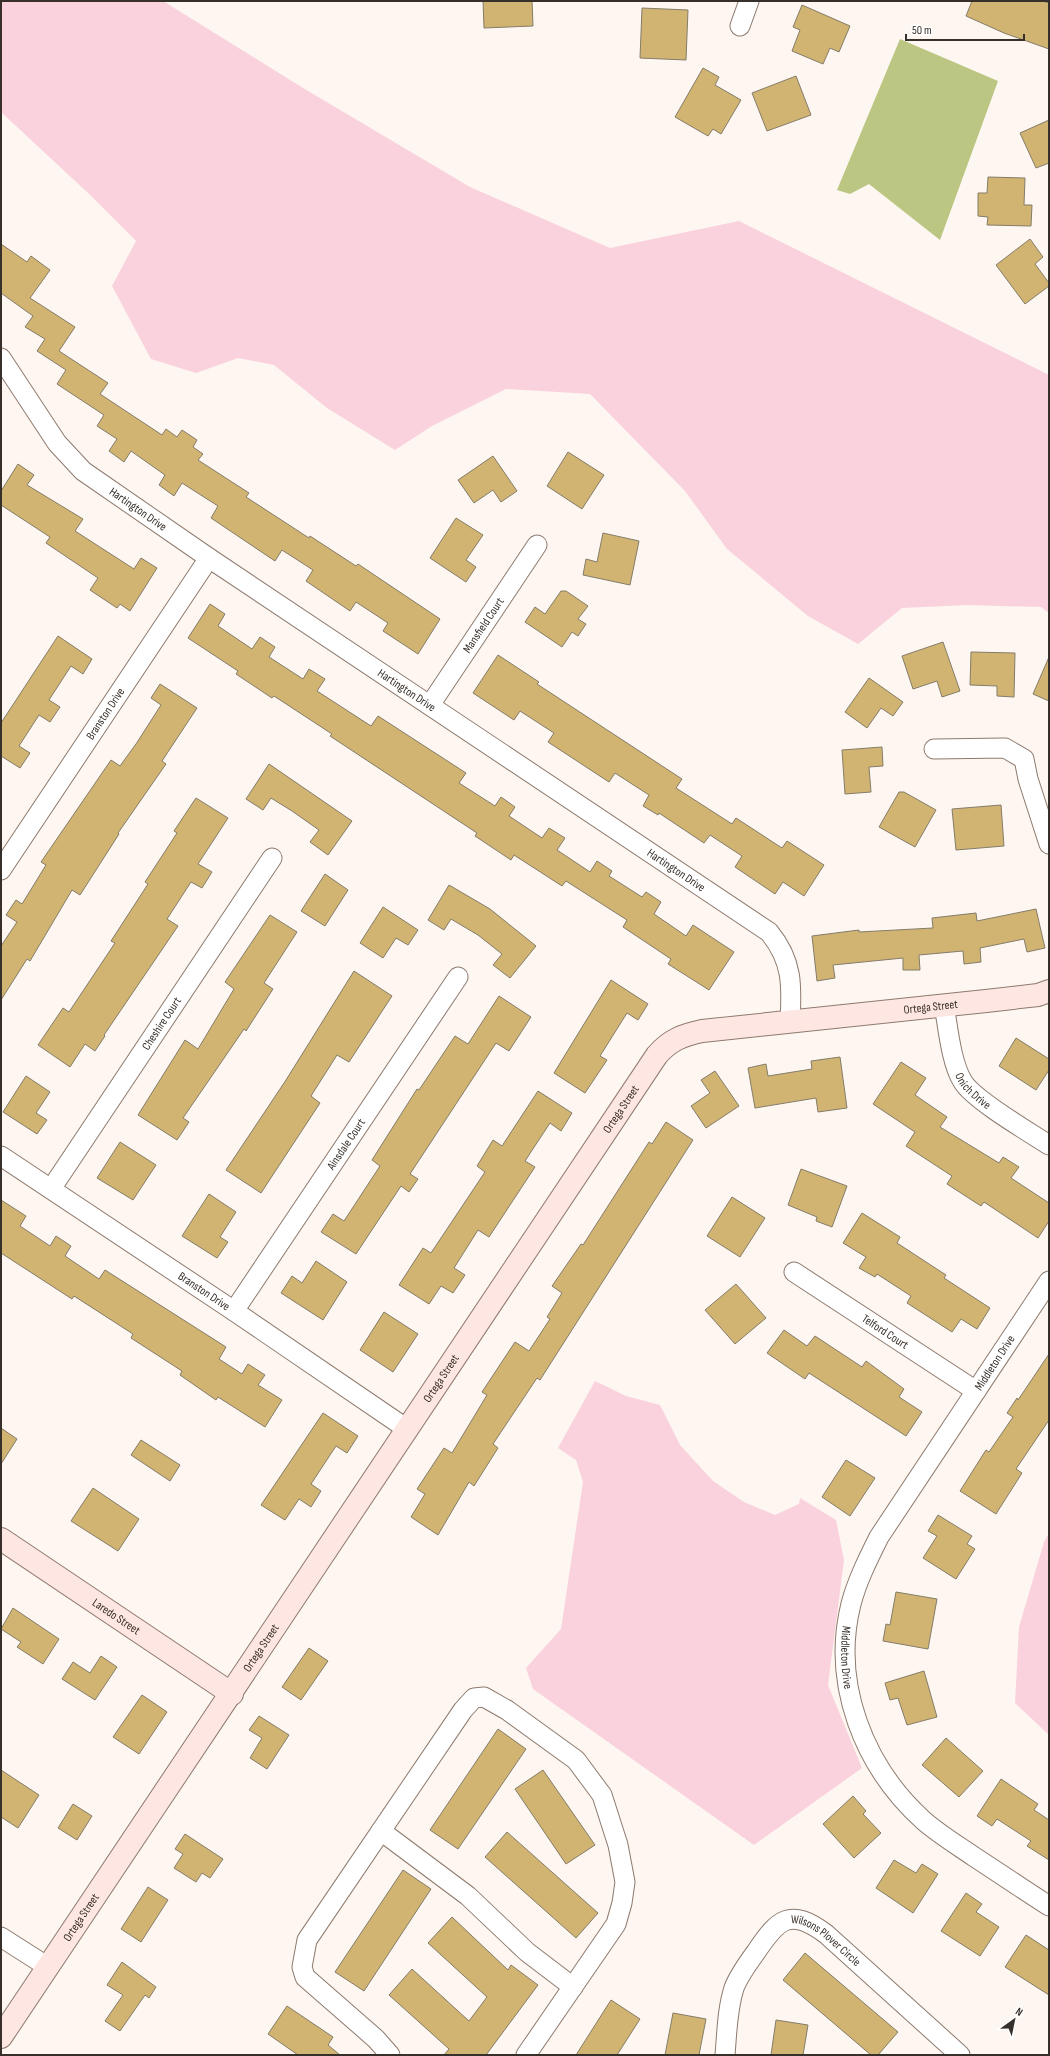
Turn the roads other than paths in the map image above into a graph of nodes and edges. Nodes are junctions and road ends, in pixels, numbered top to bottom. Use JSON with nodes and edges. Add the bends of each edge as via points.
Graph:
{"nodes":[{"id":1,"x":749,"y":1,"type":"edge"},
{"id":2,"x":740,"y":26,"type":"dead end"},
{"id":3,"x":1,"y":358,"type":"edge"},
{"id":4,"x":537,"y":545,"type":"dead end"},
{"id":5,"x":209,"y":558,"type":"junction"},
{"id":6,"x":430,"y":705,"type":"junction"},
{"id":7,"x":934,"y":749,"type":"dead end"},
{"id":8,"x":1049,"y":844,"type":"edge"},
{"id":9,"x":272,"y":858,"type":"dead end"},
{"id":10,"x":1,"y":870,"type":"edge"},
{"id":11,"x":458,"y":977,"type":"dead end"},
{"id":12,"x":1049,"y":991,"type":"edge"},
{"id":13,"x":944,"y":1005,"type":"junction"},
{"id":14,"x":790,"y":1022,"type":"junction"},
{"id":15,"x":1049,"y":1145,"type":"edge"},
{"id":16,"x":1,"y":1156,"type":"edge"},
{"id":17,"x":51,"y":1189,"type":"junction"},
{"id":18,"x":794,"y":1272,"type":"dead end"},
{"id":19,"x":1049,"y":1281,"type":"edge"},
{"id":20,"x":234,"y":1311,"type":"junction"},
{"id":21,"x":976,"y":1391,"type":"junction"},
{"id":22,"x":407,"y":1429,"type":"junction"},
{"id":23,"x":1,"y":1539,"type":"edge"},
{"id":24,"x":232,"y":1694,"type":"junction"},
{"id":25,"x":381,"y":1831,"type":"junction"},
{"id":26,"x":1049,"y":1906,"type":"edge"},
{"id":27,"x":1,"y":1937,"type":"edge"},
{"id":28,"x":48,"y":1967,"type":"junction"},
{"id":29,"x":572,"y":1987,"type":"junction"},
{"id":30,"x":1,"y":2037,"type":"edge"},
{"id":31,"x":390,"y":2055,"type":"edge"},
{"id":32,"x":526,"y":2055,"type":"edge"},
{"id":33,"x":725,"y":2055,"type":"edge"},
{"id":34,"x":960,"y":2055,"type":"edge"}],
"edges":[{"from":1,"to":2,"type":"street"},
{"from":3,"to":5,"type":"street","name":"Hartington Drive","via":[[57,443],[83,471]]},
{"from":4,"to":6,"type":"street","name":"Mansfield Court"},
{"from":5,"to":6,"type":"street","name":"Hartington Drive"},
{"from":5,"to":10,"type":"street","name":"Branston Drive"},
{"from":6,"to":14,"type":"street","name":"Hartington Drive","via":[[769,932],[786,958],[791,991]]},
{"from":7,"to":8,"type":"street","via":[[1005,748],[1024,759]]},
{"from":9,"to":17,"type":"street","name":"Cheshire Court"},
{"from":11,"to":20,"type":"street","name":"Ainsdale Court"},
{"from":12,"to":13,"type":"street","name":"Ortega Street","via":[[1038,995]]},
{"from":13,"to":14,"type":"street","name":"Ortega Street"},
{"from":13,"to":15,"type":"street","name":"Onich Drive","via":[[955,1061],[963,1082],[1002,1114]]},
{"from":14,"to":22,"type":"street","name":"Ortega Street","via":[[702,1031],[684,1035],[667,1043],[657,1054]]},
{"from":16,"to":17,"type":"street","name":"Branston Drive"},
{"from":17,"to":20,"type":"street","name":"Branston Drive"},
{"from":18,"to":21,"type":"street","name":"Telford Court"},
{"from":19,"to":21,"type":"street","name":"Middleton Drive"},
{"from":20,"to":22,"type":"street","name":"Branston Drive"},
{"from":21,"to":26,"type":"street","name":"Middleton Drive","via":[[879,1537],[864,1567],[851,1605],[846,1641],[846,1670],[850,1697],[859,1728],[870,1753],[902,1798],[931,1826]]},
{"from":22,"to":24,"type":"street","name":"Ortega Street"},
{"from":23,"to":24,"type":"street","name":"Laredo Street"},
{"from":24,"to":28,"type":"street","name":"Ortega Street"},
{"from":25,"to":29,"type":"street","via":[[468,1896],[527,1952]]},
{"from":25,"to":29,"type":"street","via":[[463,1710],[474,1698],[484,1697],[507,1710],[576,1760],[602,1795],[618,1845],[625,1882],[616,1924]]},
{"from":25,"to":31,"type":"street","via":[[307,1940],[302,1967],[305,1977],[315,1987],[376,2039]]},
{"from":27,"to":28,"type":"street"},
{"from":28,"to":30,"type":"street","name":"Ortega Street"},
{"from":29,"to":32,"type":"street"},
{"from":33,"to":34,"type":"street","name":"Wilsons Plover Circle","via":[[729,2012],[734,1988],[741,1974],[771,1929],[784,1920],[798,1918],[813,1924],[826,1934]]}]}
